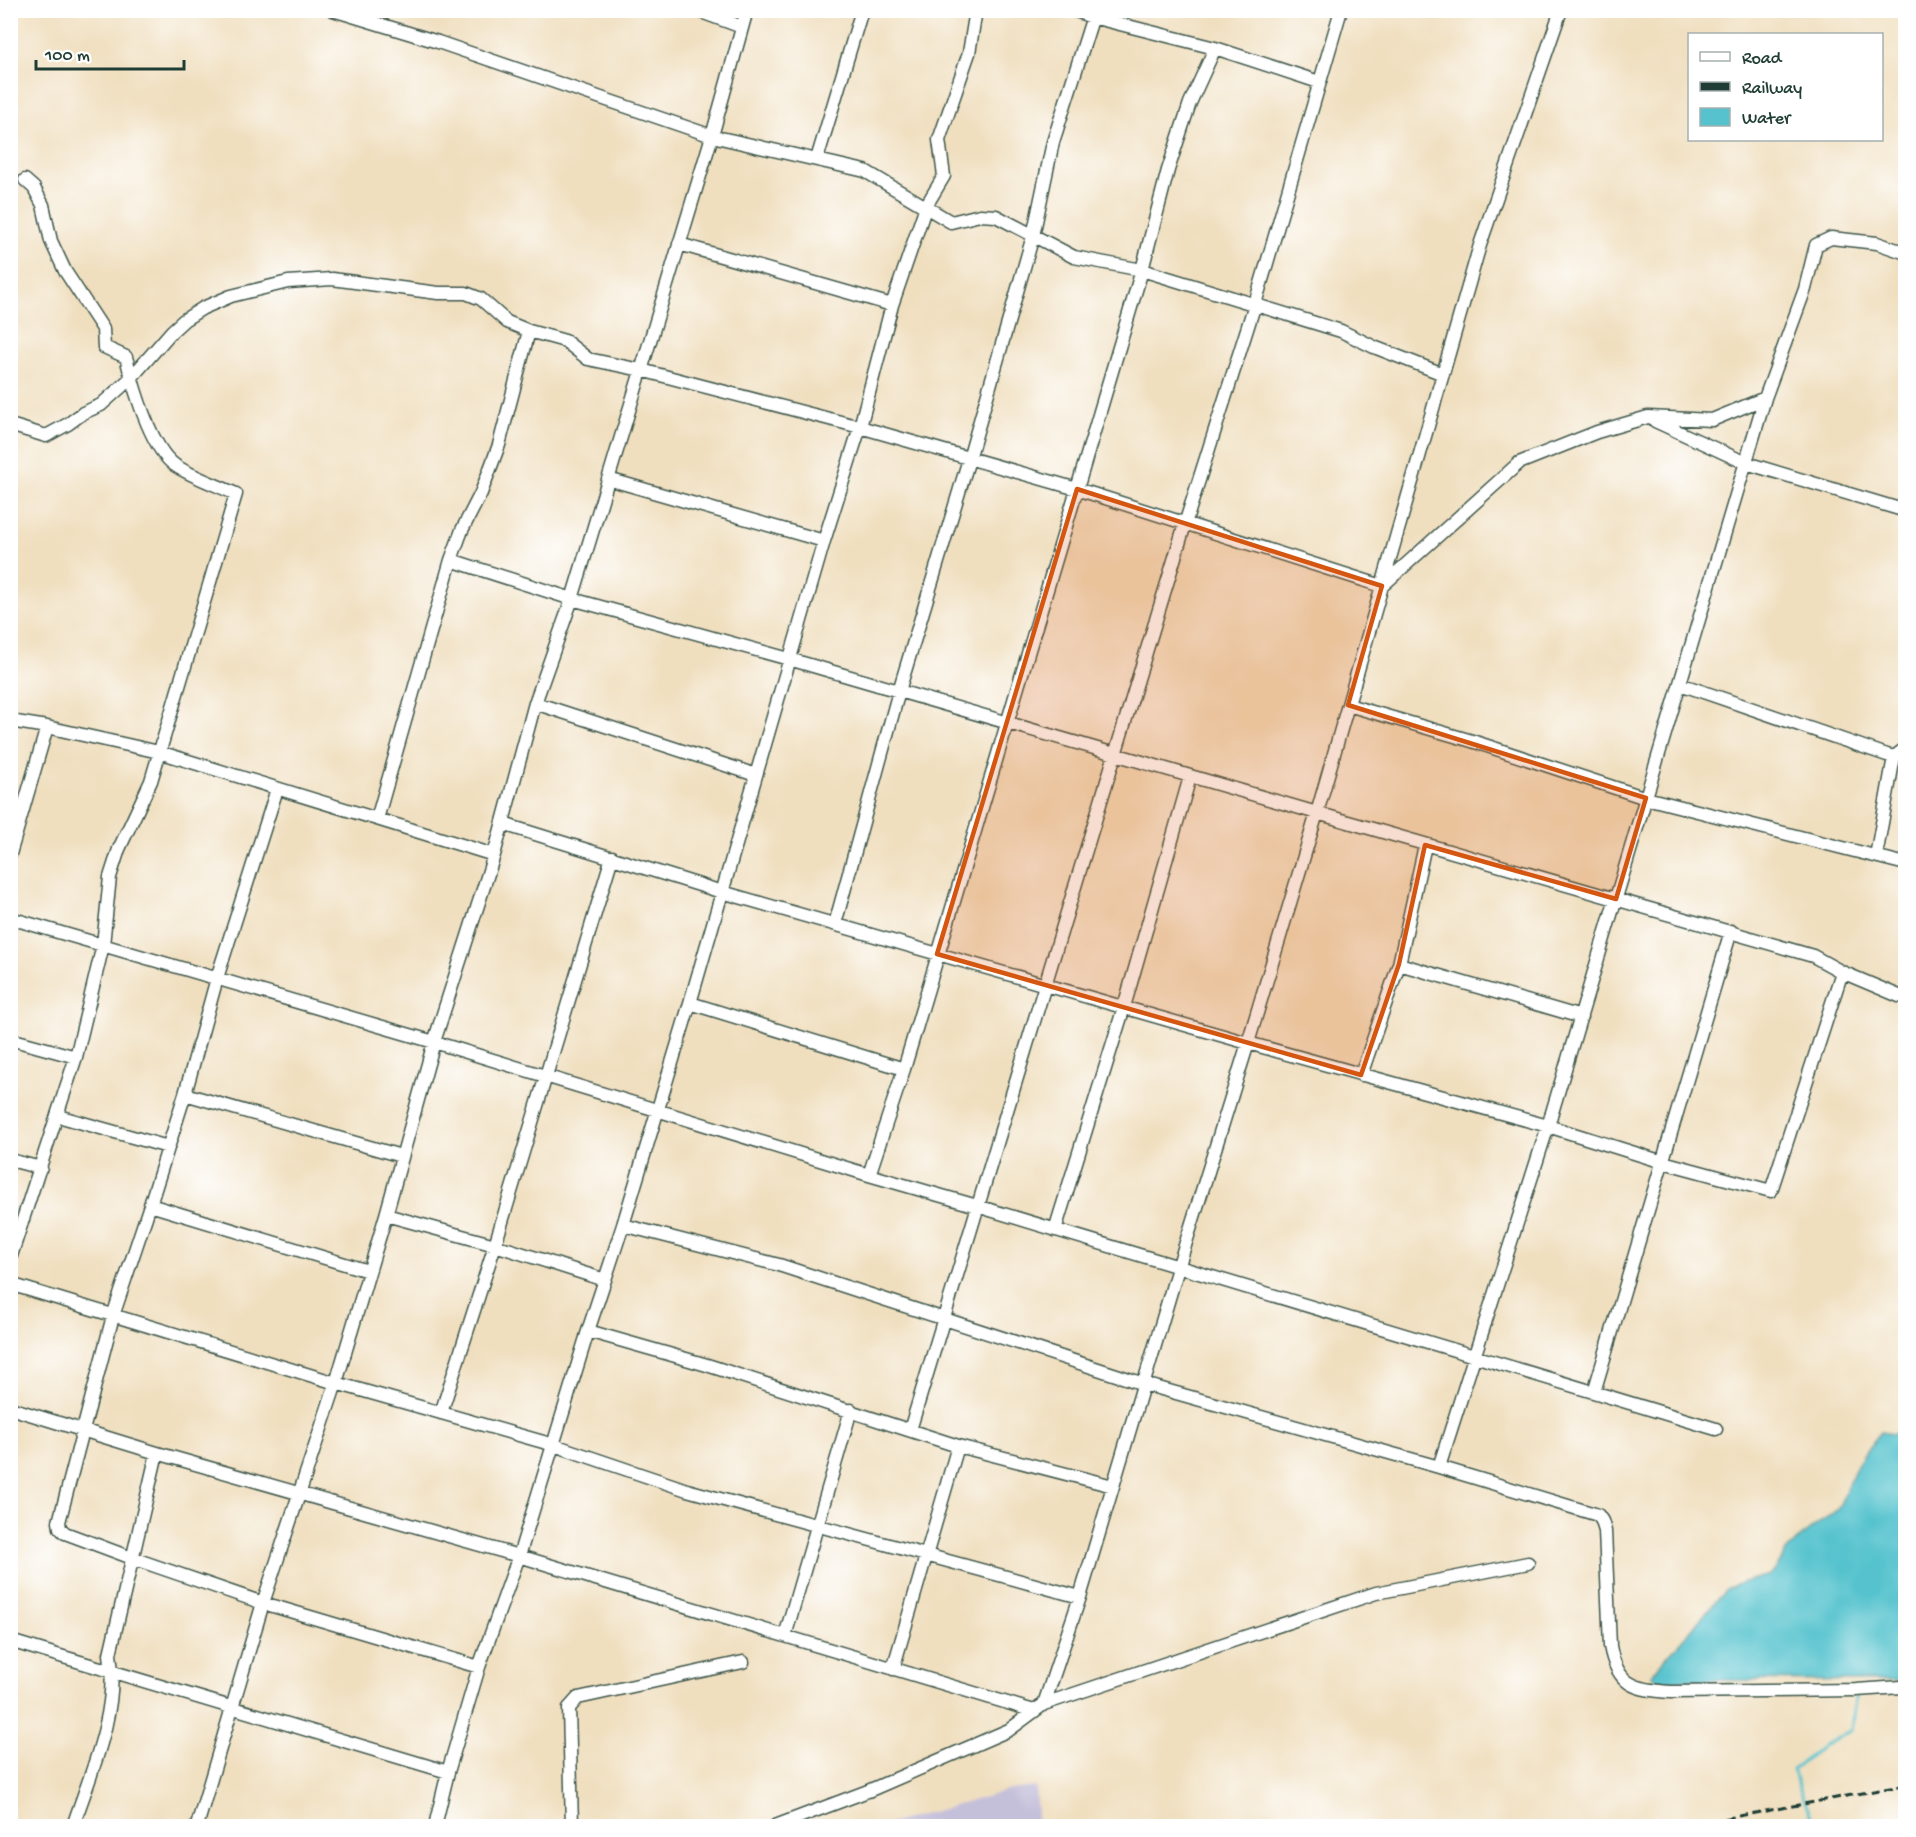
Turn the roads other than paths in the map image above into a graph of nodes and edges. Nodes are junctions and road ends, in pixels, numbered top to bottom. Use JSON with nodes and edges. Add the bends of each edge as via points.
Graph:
{"nodes":[{"id":1,"x":333,"y":10,"type":"edge"},
{"id":2,"x":696,"y":10,"type":"edge"},
{"id":3,"x":747,"y":10,"type":"edge"},
{"id":4,"x":862,"y":10,"type":"edge"},
{"id":5,"x":976,"y":10,"type":"edge"},
{"id":6,"x":1073,"y":10,"type":"edge"},
{"id":7,"x":1341,"y":10,"type":"edge"},
{"id":8,"x":1561,"y":10,"type":"edge"},
{"id":9,"x":1094,"y":14,"type":"edge"},
{"id":10,"x":742,"y":27,"type":"junction"},
{"id":11,"x":1215,"y":48,"type":"junction"},
{"id":12,"x":1319,"y":82,"type":"junction"},
{"id":13,"x":712,"y":136,"type":"junction"},
{"id":14,"x":817,"y":159,"type":"junction"},
{"id":15,"x":25,"y":180,"type":"dead end"},
{"id":16,"x":926,"y":206,"type":"junction"},
{"id":17,"x":1032,"y":236,"type":"junction"},
{"id":18,"x":679,"y":244,"type":"junction"},
{"id":19,"x":1905,"y":254,"type":"edge"},
{"id":20,"x":1142,"y":270,"type":"junction"},
{"id":21,"x":1255,"y":304,"type":"junction"},
{"id":22,"x":892,"y":305,"type":"junction"},
{"id":23,"x":529,"y":331,"type":"junction"},
{"id":24,"x":641,"y":370,"type":"junction"},
{"id":25,"x":1443,"y":374,"type":"junction"},
{"id":26,"x":131,"y":378,"type":"junction"},
{"id":27,"x":1765,"y":398,"type":"junction"},
{"id":28,"x":1648,"y":417,"type":"junction"},
{"id":29,"x":10,"y":425,"type":"edge"},
{"id":30,"x":860,"y":427,"type":"junction"},
{"id":31,"x":969,"y":459,"type":"junction"},
{"id":32,"x":1746,"y":463,"type":"junction"},
{"id":33,"x":608,"y":478,"type":"junction"},
{"id":34,"x":1077,"y":489,"type":"junction"},
{"id":35,"x":1905,"y":511,"type":"edge"},
{"id":36,"x":1185,"y":524,"type":"junction"},
{"id":37,"x":824,"y":541,"type":"junction"},
{"id":38,"x":451,"y":560,"type":"junction"},
{"id":39,"x":1382,"y":586,"type":"junction"},
{"id":40,"x":572,"y":598,"type":"junction"},
{"id":41,"x":789,"y":659,"type":"junction"},
{"id":42,"x":1680,"y":684,"type":"junction"},
{"id":43,"x":899,"y":691,"type":"junction"},
{"id":44,"x":535,"y":703,"type":"junction"},
{"id":45,"x":1348,"y":705,"type":"junction"},
{"id":46,"x":10,"y":721,"type":"edge"},
{"id":47,"x":1007,"y":723,"type":"junction"},
{"id":48,"x":47,"y":727,"type":"junction"},
{"id":49,"x":1905,"y":748,"type":"edge"},
{"id":50,"x":159,"y":752,"type":"junction"},
{"id":51,"x":1114,"y":754,"type":"junction"},
{"id":52,"x":1894,"y":757,"type":"junction"},
{"id":53,"x":756,"y":774,"type":"junction"},
{"id":54,"x":1190,"y":777,"type":"junction"},
{"id":55,"x":277,"y":789,"type":"junction"},
{"id":56,"x":1646,"y":798,"type":"junction"},
{"id":57,"x":1317,"y":813,"type":"junction"},
{"id":58,"x":377,"y":819,"type":"junction"},
{"id":59,"x":503,"y":824,"type":"junction"},
{"id":60,"x":1425,"y":845,"type":"junction"},
{"id":61,"x":10,"y":854,"type":"edge"},
{"id":62,"x":494,"y":855,"type":"junction"},
{"id":63,"x":1876,"y":856,"type":"junction"},
{"id":64,"x":612,"y":857,"type":"junction"},
{"id":65,"x":1905,"y":864,"type":"edge"},
{"id":66,"x":722,"y":892,"type":"junction"},
{"id":67,"x":1616,"y":899,"type":"junction"},
{"id":68,"x":10,"y":918,"type":"edge"},
{"id":69,"x":835,"y":924,"type":"junction"},
{"id":70,"x":1731,"y":931,"type":"junction"},
{"id":71,"x":103,"y":945,"type":"junction"},
{"id":72,"x":937,"y":954,"type":"junction"},
{"id":73,"x":1399,"y":964,"type":"junction"},
{"id":74,"x":1842,"y":972,"type":"junction"},
{"id":75,"x":217,"y":978,"type":"junction"},
{"id":76,"x":1044,"y":984,"type":"junction"},
{"id":77,"x":1903,"y":998,"type":"edge"},
{"id":78,"x":690,"y":1003,"type":"junction"},
{"id":79,"x":1124,"y":1007,"type":"junction"},
{"id":80,"x":1581,"y":1017,"type":"junction"},
{"id":81,"x":10,"y":1039,"type":"edge"},
{"id":82,"x":434,"y":1042,"type":"junction"},
{"id":83,"x":1248,"y":1043,"type":"junction"},
{"id":84,"x":76,"y":1057,"type":"junction"},
{"id":85,"x":904,"y":1069,"type":"junction"},
{"id":86,"x":1361,"y":1075,"type":"junction"},
{"id":87,"x":545,"y":1076,"type":"junction"},
{"id":88,"x":185,"y":1094,"type":"junction"},
{"id":89,"x":656,"y":1110,"type":"junction"},
{"id":90,"x":58,"y":1116,"type":"junction"},
{"id":91,"x":1548,"y":1126,"type":"junction"},
{"id":92,"x":168,"y":1147,"type":"junction"},
{"id":93,"x":401,"y":1156,"type":"junction"},
{"id":94,"x":10,"y":1160,"type":"edge"},
{"id":95,"x":1663,"y":1162,"type":"junction"},
{"id":96,"x":41,"y":1168,"type":"junction"},
{"id":97,"x":869,"y":1175,"type":"junction"},
{"id":98,"x":150,"y":1205,"type":"junction"},
{"id":99,"x":976,"y":1206,"type":"junction"},
{"id":100,"x":386,"y":1215,"type":"junction"},
{"id":101,"x":622,"y":1225,"type":"junction"},
{"id":102,"x":1055,"y":1230,"type":"junction"},
{"id":103,"x":495,"y":1245,"type":"junction"},
{"id":104,"x":10,"y":1259,"type":"edge"},
{"id":105,"x":1178,"y":1268,"type":"junction"},
{"id":106,"x":368,"y":1271,"type":"junction"},
{"id":107,"x":604,"y":1280,"type":"junction"},
{"id":108,"x":10,"y":1284,"type":"edge"},
{"id":109,"x":113,"y":1316,"type":"junction"},
{"id":110,"x":944,"y":1320,"type":"junction"},
{"id":111,"x":588,"y":1331,"type":"junction"},
{"id":112,"x":1475,"y":1356,"type":"junction"},
{"id":113,"x":336,"y":1383,"type":"junction"},
{"id":114,"x":1144,"y":1383,"type":"junction"},
{"id":115,"x":1594,"y":1392,"type":"junction"},
{"id":116,"x":10,"y":1408,"type":"edge"},
{"id":117,"x":851,"y":1410,"type":"junction"},
{"id":118,"x":441,"y":1413,"type":"junction"},
{"id":119,"x":1716,"y":1429,"type":"dead end"},
{"id":120,"x":909,"y":1430,"type":"junction"},
{"id":121,"x":82,"y":1431,"type":"junction"},
{"id":122,"x":554,"y":1445,"type":"junction"},
{"id":123,"x":957,"y":1446,"type":"junction"},
{"id":124,"x":157,"y":1453,"type":"junction"},
{"id":125,"x":1439,"y":1467,"type":"junction"},
{"id":126,"x":1113,"y":1486,"type":"junction"},
{"id":127,"x":300,"y":1494,"type":"junction"},
{"id":128,"x":816,"y":1525,"type":"junction"},
{"id":129,"x":926,"y":1555,"type":"junction"},
{"id":130,"x":519,"y":1556,"type":"junction"},
{"id":131,"x":132,"y":1558,"type":"junction"},
{"id":132,"x":1528,"y":1563,"type":"dead end"},
{"id":133,"x":1080,"y":1597,"type":"junction"},
{"id":134,"x":263,"y":1603,"type":"junction"},
{"id":135,"x":785,"y":1636,"type":"junction"},
{"id":136,"x":10,"y":1641,"type":"edge"},
{"id":137,"x":743,"y":1662,"type":"dead end"},
{"id":138,"x":479,"y":1667,"type":"junction"},
{"id":139,"x":893,"y":1669,"type":"junction"},
{"id":140,"x":112,"y":1671,"type":"junction"},
{"id":141,"x":1902,"y":1687,"type":"dead end"},
{"id":142,"x":232,"y":1707,"type":"junction"},
{"id":143,"x":1039,"y":1708,"type":"junction"},
{"id":144,"x":448,"y":1772,"type":"junction"},
{"id":145,"x":73,"y":1827,"type":"edge"},
{"id":146,"x":197,"y":1827,"type":"edge"},
{"id":147,"x":435,"y":1827,"type":"edge"},
{"id":148,"x":572,"y":1827,"type":"edge"},
{"id":149,"x":775,"y":1827,"type":"edge"}],
"edges":[{"from":1,"to":13,"type":"street"},
{"from":2,"to":10,"type":"street"},
{"from":3,"to":10,"type":"street"},
{"from":4,"to":14,"type":"street"},
{"from":5,"to":16,"type":"street","via":[[969,52],[939,140],[944,177]]},
{"from":6,"to":9,"type":"street"},
{"from":7,"to":12,"type":"street"},
{"from":8,"to":25,"type":"street","via":[[1480,245]]},
{"from":9,"to":11,"type":"street"},
{"from":9,"to":17,"type":"street","via":[[1053,142]]},
{"from":10,"to":13,"type":"street"},
{"from":11,"to":12,"type":"street"},
{"from":11,"to":20,"type":"street","via":[[1190,103]]},
{"from":12,"to":21,"type":"street"},
{"from":13,"to":14,"type":"street"},
{"from":13,"to":18,"type":"street"},
{"from":14,"to":16,"type":"street","via":[[865,171]]},
{"from":15,"to":26,"type":"street","via":[[43,205],[51,241],[65,271],[103,329],[104,347],[126,357]]},
{"from":16,"to":17,"type":"street","via":[[951,222],[980,214],[996,216]]},
{"from":16,"to":22,"type":"street"},
{"from":17,"to":20,"type":"street","via":[[1074,257]]},
{"from":17,"to":31,"type":"street"},
{"from":18,"to":22,"type":"street"},
{"from":18,"to":24,"type":"street"},
{"from":19,"to":27,"type":"street","via":[[1877,243],[1831,238],[1816,245],[1805,289]]},
{"from":20,"to":21,"type":"street"},
{"from":20,"to":34,"type":"street"},
{"from":21,"to":25,"type":"street","via":[[1341,331]]},
{"from":21,"to":36,"type":"street"},
{"from":22,"to":30,"type":"street"},
{"from":23,"to":24,"type":"street","via":[[565,341],[588,359]]},
{"from":23,"to":26,"type":"street","via":[[507,322],[481,299],[466,293],[332,279],[288,282],[231,296],[202,308],[172,331]]},
{"from":23,"to":38,"type":"street","via":[[499,445]]},
{"from":24,"to":30,"type":"street"},
{"from":24,"to":33,"type":"street"},
{"from":25,"to":39,"type":"street"},
{"from":26,"to":29,"type":"street","via":[[101,405],[46,436]]},
{"from":26,"to":50,"type":"street","via":[[162,451],[175,465],[236,494]]},
{"from":27,"to":28,"type":"street","via":[[1712,420]]},
{"from":27,"to":32,"type":"street"},
{"from":28,"to":32,"type":"street"},
{"from":28,"to":39,"type":"street","via":[[1597,432],[1519,463]]},
{"from":30,"to":31,"type":"street"},
{"from":30,"to":37,"type":"street"},
{"from":31,"to":34,"type":"street"},
{"from":31,"to":43,"type":"street"},
{"from":32,"to":35,"type":"street"},
{"from":32,"to":42,"type":"street"},
{"from":33,"to":37,"type":"street"},
{"from":33,"to":40,"type":"street"},
{"from":34,"to":36,"type":"street"},
{"from":34,"to":47,"type":"street"},
{"from":36,"to":39,"type":"street"},
{"from":36,"to":51,"type":"street"},
{"from":37,"to":41,"type":"street"},
{"from":38,"to":40,"type":"street"},
{"from":38,"to":58,"type":"street"},
{"from":39,"to":45,"type":"street"},
{"from":40,"to":41,"type":"street"},
{"from":40,"to":44,"type":"street"},
{"from":41,"to":43,"type":"street"},
{"from":41,"to":53,"type":"street"},
{"from":42,"to":52,"type":"street"},
{"from":42,"to":56,"type":"street"},
{"from":43,"to":47,"type":"street"},
{"from":43,"to":69,"type":"street"},
{"from":44,"to":53,"type":"street"},
{"from":44,"to":59,"type":"street"},
{"from":45,"to":56,"type":"street"},
{"from":45,"to":57,"type":"street"},
{"from":46,"to":48,"type":"street"},
{"from":47,"to":51,"type":"street"},
{"from":47,"to":72,"type":"street"},
{"from":48,"to":50,"type":"street"},
{"from":48,"to":61,"type":"street"},
{"from":49,"to":52,"type":"street"},
{"from":50,"to":55,"type":"street"},
{"from":50,"to":71,"type":"street","via":[[151,781],[110,877]]},
{"from":51,"to":54,"type":"street"},
{"from":51,"to":76,"type":"street"},
{"from":52,"to":63,"type":"street"},
{"from":53,"to":66,"type":"street"},
{"from":54,"to":57,"type":"street"},
{"from":54,"to":79,"type":"street"},
{"from":55,"to":58,"type":"street"},
{"from":55,"to":75,"type":"street"},
{"from":56,"to":63,"type":"street"},
{"from":56,"to":67,"type":"street"},
{"from":57,"to":60,"type":"street"},
{"from":57,"to":83,"type":"street"},
{"from":58,"to":62,"type":"street"},
{"from":59,"to":62,"type":"street"},
{"from":59,"to":64,"type":"street"},
{"from":60,"to":67,"type":"street"},
{"from":60,"to":73,"type":"street"},
{"from":62,"to":82,"type":"street"},
{"from":63,"to":65,"type":"street"},
{"from":64,"to":66,"type":"street"},
{"from":64,"to":87,"type":"street"},
{"from":66,"to":69,"type":"street"},
{"from":66,"to":78,"type":"street"},
{"from":67,"to":70,"type":"street"},
{"from":67,"to":80,"type":"street"},
{"from":68,"to":71,"type":"street"},
{"from":69,"to":72,"type":"street"},
{"from":70,"to":74,"type":"street","via":[[1813,956]]},
{"from":70,"to":95,"type":"street"},
{"from":71,"to":75,"type":"street"},
{"from":71,"to":84,"type":"street"},
{"from":72,"to":76,"type":"street"},
{"from":72,"to":85,"type":"street"},
{"from":73,"to":80,"type":"street"},
{"from":73,"to":86,"type":"street"},
{"from":74,"to":77,"type":"street"},
{"from":74,"to":95,"type":"street","via":[[1771,1191]]},
{"from":75,"to":82,"type":"street"},
{"from":75,"to":88,"type":"street"},
{"from":76,"to":79,"type":"street"},
{"from":76,"to":99,"type":"street"},
{"from":78,"to":85,"type":"street"},
{"from":78,"to":89,"type":"street"},
{"from":79,"to":83,"type":"street"},
{"from":79,"to":102,"type":"street"},
{"from":80,"to":91,"type":"street"},
{"from":81,"to":84,"type":"street"},
{"from":82,"to":87,"type":"street"},
{"from":82,"to":93,"type":"street"},
{"from":83,"to":86,"type":"street"},
{"from":83,"to":105,"type":"street"},
{"from":84,"to":90,"type":"street"},
{"from":85,"to":97,"type":"street"},
{"from":86,"to":91,"type":"street"},
{"from":87,"to":89,"type":"street"},
{"from":87,"to":103,"type":"street"},
{"from":88,"to":92,"type":"street"},
{"from":88,"to":93,"type":"street"},
{"from":89,"to":97,"type":"street"},
{"from":89,"to":101,"type":"street"},
{"from":90,"to":92,"type":"street"},
{"from":90,"to":96,"type":"street"},
{"from":91,"to":95,"type":"street"},
{"from":91,"to":112,"type":"street"},
{"from":92,"to":98,"type":"street"},
{"from":93,"to":100,"type":"street"},
{"from":94,"to":96,"type":"street"},
{"from":95,"to":115,"type":"street"},
{"from":96,"to":104,"type":"street"},
{"from":97,"to":99,"type":"street"},
{"from":98,"to":106,"type":"street"},
{"from":98,"to":109,"type":"street"},
{"from":99,"to":102,"type":"street"},
{"from":99,"to":110,"type":"street"},
{"from":100,"to":103,"type":"street"},
{"from":100,"to":106,"type":"street"},
{"from":101,"to":107,"type":"street"},
{"from":101,"to":110,"type":"street","via":[[779,1264]]},
{"from":102,"to":105,"type":"street"},
{"from":103,"to":107,"type":"street"},
{"from":103,"to":118,"type":"street"},
{"from":105,"to":112,"type":"street"},
{"from":105,"to":114,"type":"street"},
{"from":106,"to":113,"type":"street"},
{"from":107,"to":111,"type":"street"},
{"from":108,"to":109,"type":"street"},
{"from":109,"to":113,"type":"street"},
{"from":109,"to":121,"type":"street"},
{"from":110,"to":114,"type":"street"},
{"from":110,"to":120,"type":"street"},
{"from":111,"to":117,"type":"street"},
{"from":111,"to":122,"type":"street"},
{"from":112,"to":115,"type":"street"},
{"from":112,"to":125,"type":"street"},
{"from":113,"to":118,"type":"street"},
{"from":113,"to":127,"type":"street"},
{"from":114,"to":125,"type":"street"},
{"from":114,"to":126,"type":"street"},
{"from":115,"to":119,"type":"street"},
{"from":116,"to":121,"type":"street"},
{"from":117,"to":120,"type":"street"},
{"from":117,"to":128,"type":"street"},
{"from":118,"to":122,"type":"street"},
{"from":120,"to":123,"type":"street"},
{"from":121,"to":124,"type":"street"},
{"from":121,"to":131,"type":"street","via":[[58,1522],[60,1528]]},
{"from":122,"to":128,"type":"street","via":[[687,1490]]},
{"from":122,"to":130,"type":"street"},
{"from":123,"to":126,"type":"street"},
{"from":123,"to":129,"type":"street"},
{"from":124,"to":127,"type":"street"},
{"from":124,"to":131,"type":"street"},
{"from":125,"to":141,"type":"street","via":[[1598,1515],[1605,1530],[1610,1646],[1618,1673],[1632,1685],[1671,1692]]},
{"from":126,"to":133,"type":"street"},
{"from":127,"to":130,"type":"street"},
{"from":127,"to":134,"type":"street"},
{"from":128,"to":129,"type":"street"},
{"from":128,"to":135,"type":"street"},
{"from":129,"to":133,"type":"street"},
{"from":129,"to":139,"type":"street"},
{"from":130,"to":135,"type":"street"},
{"from":130,"to":138,"type":"street"},
{"from":131,"to":134,"type":"street"},
{"from":131,"to":140,"type":"street","via":[[110,1654]]},
{"from":132,"to":143,"type":"street","via":[[1376,1593]]},
{"from":133,"to":143,"type":"street"},
{"from":134,"to":138,"type":"street"},
{"from":134,"to":142,"type":"street"},
{"from":135,"to":139,"type":"street"},
{"from":136,"to":140,"type":"street"},
{"from":137,"to":148,"type":"street","via":[[578,1698],[569,1708]]},
{"from":138,"to":144,"type":"street"},
{"from":139,"to":143,"type":"street"},
{"from":140,"to":142,"type":"street"},
{"from":140,"to":145,"type":"street","via":[[105,1726]]},
{"from":142,"to":144,"type":"street"},
{"from":142,"to":146,"type":"street"},
{"from":143,"to":149,"type":"street","via":[[1009,1730]]},
{"from":144,"to":147,"type":"street"}]}
